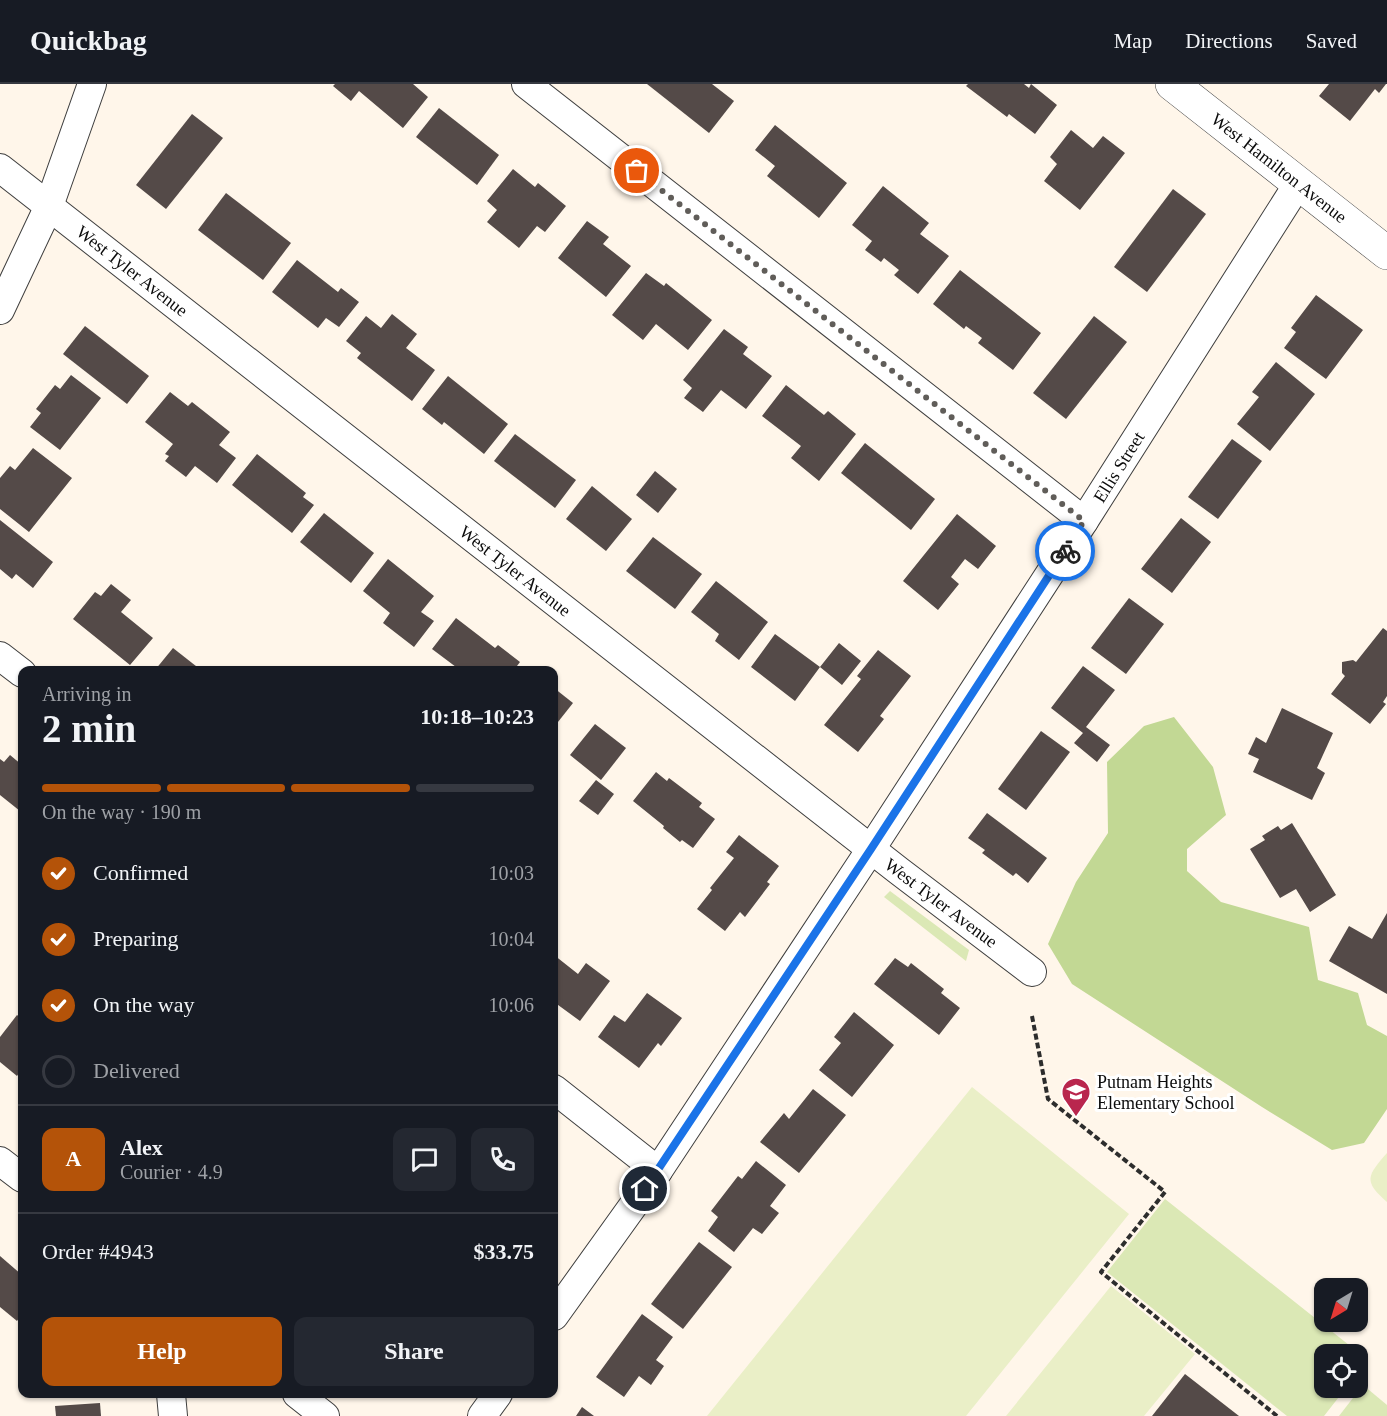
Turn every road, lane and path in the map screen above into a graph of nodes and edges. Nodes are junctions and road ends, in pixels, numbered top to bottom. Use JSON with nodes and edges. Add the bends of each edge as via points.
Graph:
{"nodes":[{"id":1,"x":92,"y":84,"type":"edge"},
{"id":2,"x":526,"y":84,"type":"edge"},
{"id":3,"x":1172,"y":84,"type":"edge"},
{"id":4,"x":0,"y":168,"type":"edge"},
{"id":5,"x":1298,"y":184,"type":"junction"},
{"id":6,"x":49,"y":206,"type":"junction"},
{"id":7,"x":1387,"y":253,"type":"edge"},
{"id":8,"x":0,"y":310,"type":"edge"},
{"id":9,"x":1084,"y":521,"type":"junction"},
{"id":10,"x":0,"y":656,"type":"edge"},
{"id":11,"x":18,"y":671,"type":"edge"},
{"id":12,"x":871,"y":849,"type":"junction"},
{"id":13,"x":1032,"y":972,"type":"dead end"},
{"id":14,"x":1032,"y":1016,"type":"dead end"},
{"id":15,"x":558,"y":1092,"type":"edge"},
{"id":16,"x":0,"y":1161,"type":"edge"},
{"id":17,"x":658,"y":1171,"type":"junction"},
{"id":18,"x":18,"y":1175,"type":"edge"},
{"id":19,"x":558,"y":1310,"type":"edge"},
{"id":20,"x":171,"y":1398,"type":"edge"},
{"id":21,"x":302,"y":1398,"type":"edge"},
{"id":22,"x":495,"y":1398,"type":"edge"},
{"id":23,"x":173,"y":1416,"type":"edge"},
{"id":24,"x":325,"y":1416,"type":"edge"},
{"id":25,"x":482,"y":1416,"type":"edge"},
{"id":26,"x":1277,"y":1416,"type":"edge"}],
"edges":[{"from":1,"to":6,"type":"street"},
{"from":2,"to":9,"type":"street"},
{"from":3,"to":5,"type":"street","name":"West Hamilton Avenue"},
{"from":4,"to":6,"type":"street","name":"West Tyler Avenue"},
{"from":5,"to":7,"type":"street","name":"West Hamilton Avenue"},
{"from":5,"to":9,"type":"street","name":"Ellis Street"},
{"from":6,"to":8,"type":"street"},
{"from":6,"to":12,"type":"street","name":"West Tyler Avenue"},
{"from":9,"to":12,"type":"street","name":"Ellis Street"},
{"from":10,"to":11,"type":"street"},
{"from":12,"to":13,"type":"street","name":"West Tyler Avenue"},
{"from":12,"to":17,"type":"street","name":"Ellis Street"},
{"from":14,"to":26,"type":"path","via":[[1048,1100],[1165,1192],[1101,1272]]},
{"from":15,"to":17,"type":"street"},
{"from":16,"to":18,"type":"street"},
{"from":17,"to":19,"type":"street","name":"Ellis Street"},
{"from":20,"to":23,"type":"street"},
{"from":21,"to":24,"type":"street"},
{"from":22,"to":25,"type":"street"}]}
